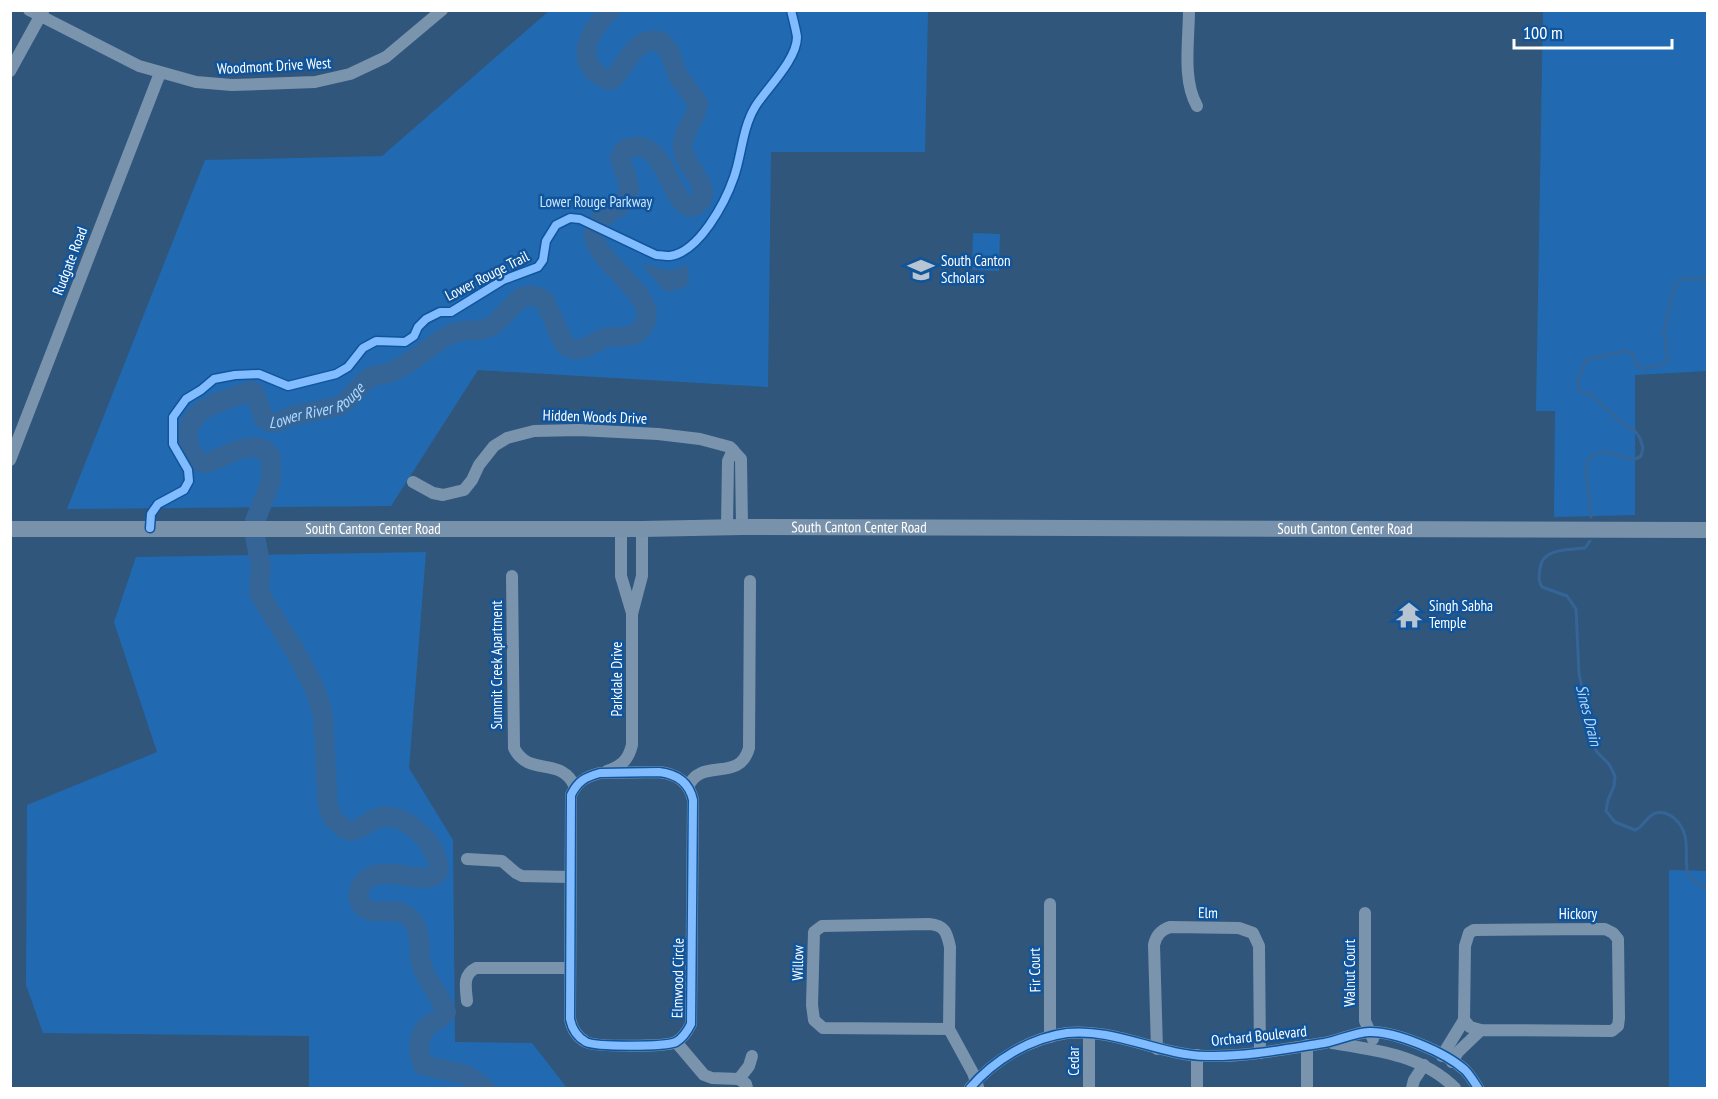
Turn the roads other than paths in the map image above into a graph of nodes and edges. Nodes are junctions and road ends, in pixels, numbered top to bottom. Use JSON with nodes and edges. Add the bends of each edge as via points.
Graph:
{"nodes":[{"id":1,"x":442,"y":10,"type":"edge"},
{"id":2,"x":1189,"y":10,"type":"edge"},
{"id":3,"x":37,"y":12,"type":"edge"},
{"id":4,"x":10,"y":71,"type":"edge"},
{"id":5,"x":160,"y":73,"type":"junction"},
{"id":6,"x":1197,"y":106,"type":"dead end"},
{"id":7,"x":10,"y":460,"type":"edge"},
{"id":8,"x":413,"y":482,"type":"dead end"},
{"id":9,"x":734,"y":527,"type":"junction"},
{"id":10,"x":10,"y":529,"type":"edge"},
{"id":11,"x":621,"y":529,"type":"junction"},
{"id":12,"x":642,"y":529,"type":"junction"},
{"id":13,"x":1707,"y":530,"type":"edge"},
{"id":14,"x":512,"y":576,"type":"dead end"},
{"id":15,"x":750,"y":581,"type":"dead end"},
{"id":16,"x":632,"y":614,"type":"junction"},
{"id":17,"x":632,"y":745,"type":"junction"},
{"id":18,"x":659,"y":772,"type":"junction"},
{"id":19,"x":600,"y":773,"type":"junction"},
{"id":20,"x":575,"y":787,"type":"junction"},
{"id":21,"x":688,"y":787,"type":"junction"},
{"id":22,"x":467,"y":859,"type":"dead end"},
{"id":23,"x":570,"y":877,"type":"junction"},
{"id":24,"x":1050,"y":904,"type":"dead end"},
{"id":25,"x":1365,"y":913,"type":"dead end"},
{"id":26,"x":570,"y":968,"type":"junction"},
{"id":27,"x":467,"y":1001,"type":"dead end"},
{"id":28,"x":1464,"y":1020,"type":"junction"},
{"id":29,"x":949,"y":1029,"type":"junction"},
{"id":30,"x":1481,"y":1030,"type":"junction"},
{"id":31,"x":1371,"y":1032,"type":"junction"},
{"id":32,"x":1089,"y":1033,"type":"junction"},
{"id":33,"x":1050,"y":1037,"type":"junction"},
{"id":34,"x":676,"y":1042,"type":"junction"},
{"id":35,"x":1327,"y":1042,"type":"junction"},
{"id":36,"x":1307,"y":1045,"type":"junction"},
{"id":37,"x":1157,"y":1049,"type":"junction"},
{"id":38,"x":1373,"y":1050,"type":"junction"},
{"id":39,"x":1260,"y":1053,"type":"junction"},
{"id":40,"x":1197,"y":1055,"type":"junction"},
{"id":41,"x":752,"y":1056,"type":"dead end"},
{"id":42,"x":1448,"y":1059,"type":"junction"},
{"id":43,"x":1424,"y":1065,"type":"junction"},
{"id":44,"x":1439,"y":1074,"type":"junction"},
{"id":45,"x":743,"y":1084,"type":"edge"},
{"id":46,"x":975,"y":1086,"type":"edge"},
{"id":47,"x":1449,"y":1087,"type":"edge"},
{"id":48,"x":1089,"y":1089,"type":"edge"},
{"id":49,"x":1197,"y":1089,"type":"edge"},
{"id":50,"x":1306,"y":1089,"type":"edge"},
{"id":51,"x":1412,"y":1089,"type":"edge"},
{"id":52,"x":1478,"y":1089,"type":"edge"}],
"edges":[{"from":1,"to":5,"type":"street","name":"Woodmont Drive West","via":[[386,57],[333,79],[232,85]]},
{"from":2,"to":6,"type":"street","via":[[1188,69]]},
{"from":3,"to":4,"type":"street"},
{"from":3,"to":5,"type":"street","name":"Woodmont Drive West","via":[[121,59]]},
{"from":5,"to":7,"type":"street","name":"Rudgate Road"},
{"from":8,"to":9,"type":"street","name":"Hidden Woods Drive","via":[[443,495],[464,490],[494,446],[520,433],[579,430],[700,439],[733,450],[728,460]]},
{"from":9,"to":12,"type":"main road","name":"South Canton Center Road"},
{"from":9,"to":13,"type":"main road","name":"South Canton Center Road"},
{"from":10,"to":11,"type":"main road","name":"South Canton Center Road"},
{"from":11,"to":12,"type":"main road","name":"South Canton Center Road"},
{"from":11,"to":16,"type":"street","name":"Parkdale Drive","via":[[621,576]]},
{"from":12,"to":16,"type":"street","name":"Parkdale Drive","via":[[642,576]]},
{"from":14,"to":20,"type":"street","name":"Summit Creek Apartment","via":[[514,748],[531,765],[560,769]]},
{"from":15,"to":21,"type":"street","via":[[747,755],[732,768],[696,775]]},
{"from":16,"to":17,"type":"street","name":"Parkdale Drive"},
{"from":17,"to":18,"type":"street","via":[[640,763]]},
{"from":17,"to":19,"type":"street","via":[[623,764]]},
{"from":18,"to":19,"type":"street"},
{"from":18,"to":21,"type":"street","via":[[675,776]]},
{"from":19,"to":20,"type":"street","via":[[584,778]]},
{"from":20,"to":23,"type":"street","via":[[570,802]]},
{"from":21,"to":34,"type":"street","name":"Elmwood Circle","via":[[693,800],[692,1017],[687,1031]]},
{"from":22,"to":23,"type":"street","via":[[502,861],[522,876]]},
{"from":23,"to":26,"type":"street"},
{"from":24,"to":33,"type":"street","name":"Fir Court"},
{"from":25,"to":31,"type":"street","name":"Walnut Court","via":[[1365,1021]]},
{"from":26,"to":27,"type":"street","via":[[476,968],[466,977]]},
{"from":26,"to":34,"type":"street","via":[[570,1019],[581,1038],[595,1045]]},
{"from":28,"to":30,"type":"street"},
{"from":28,"to":30,"type":"street","name":"Hickory","via":[[1465,946],[1474,930],[1605,929],[1618,939],[1619,1018],[1612,1031]]},
{"from":28,"to":42,"type":"street"},
{"from":29,"to":29,"type":"street","name":"Willow","via":[[950,947],[944,928],[929,924],[840,924],[822,926],[814,932],[812,1005],[814,1020],[823,1028]]},
{"from":29,"to":46,"type":"street","name":"Willow","via":[[973,1073]]},
{"from":30,"to":42,"type":"street"},
{"from":31,"to":35,"type":"street","name":"Orchard Boulevard"},
{"from":31,"to":38,"type":"street","name":"Walnut Court"},
{"from":31,"to":42,"type":"street","name":"Orchard Boulevard","via":[[1405,1038]]},
{"from":32,"to":33,"type":"street","name":"Orchard Boulevard"},
{"from":32,"to":37,"type":"street","name":"Orchard Boulevard"},
{"from":32,"to":48,"type":"street","name":"Cedar"},
{"from":33,"to":46,"type":"street","name":"Orchard Boulevard","via":[[1012,1053]]},
{"from":34,"to":45,"type":"street","via":[[704,1075]]},
{"from":35,"to":36,"type":"street","name":"Orchard Boulevard"},
{"from":35,"to":38,"type":"street","name":"Orchard Boulevard"},
{"from":36,"to":39,"type":"street","name":"Orchard Boulevard"},
{"from":36,"to":50,"type":"street"},
{"from":37,"to":39,"type":"street","name":"Elm","via":[[1154,945],[1158,935],[1170,927],[1239,928],[1252,933],[1259,946]]},
{"from":37,"to":40,"type":"street","name":"Orchard Boulevard"},
{"from":38,"to":43,"type":"street","name":"Orchard Boulevard"},
{"from":39,"to":40,"type":"street","name":"Orchard Boulevard"},
{"from":40,"to":49,"type":"street"},
{"from":41,"to":45,"type":"street"},
{"from":42,"to":44,"type":"street"},
{"from":42,"to":52,"type":"street","name":"Orchard Boulevard","via":[[1464,1069]]},
{"from":43,"to":44,"type":"street","name":"Orchard Boulevard"},
{"from":43,"to":51,"type":"street"},
{"from":44,"to":47,"type":"street","name":"Orchard Boulevard"}]}
